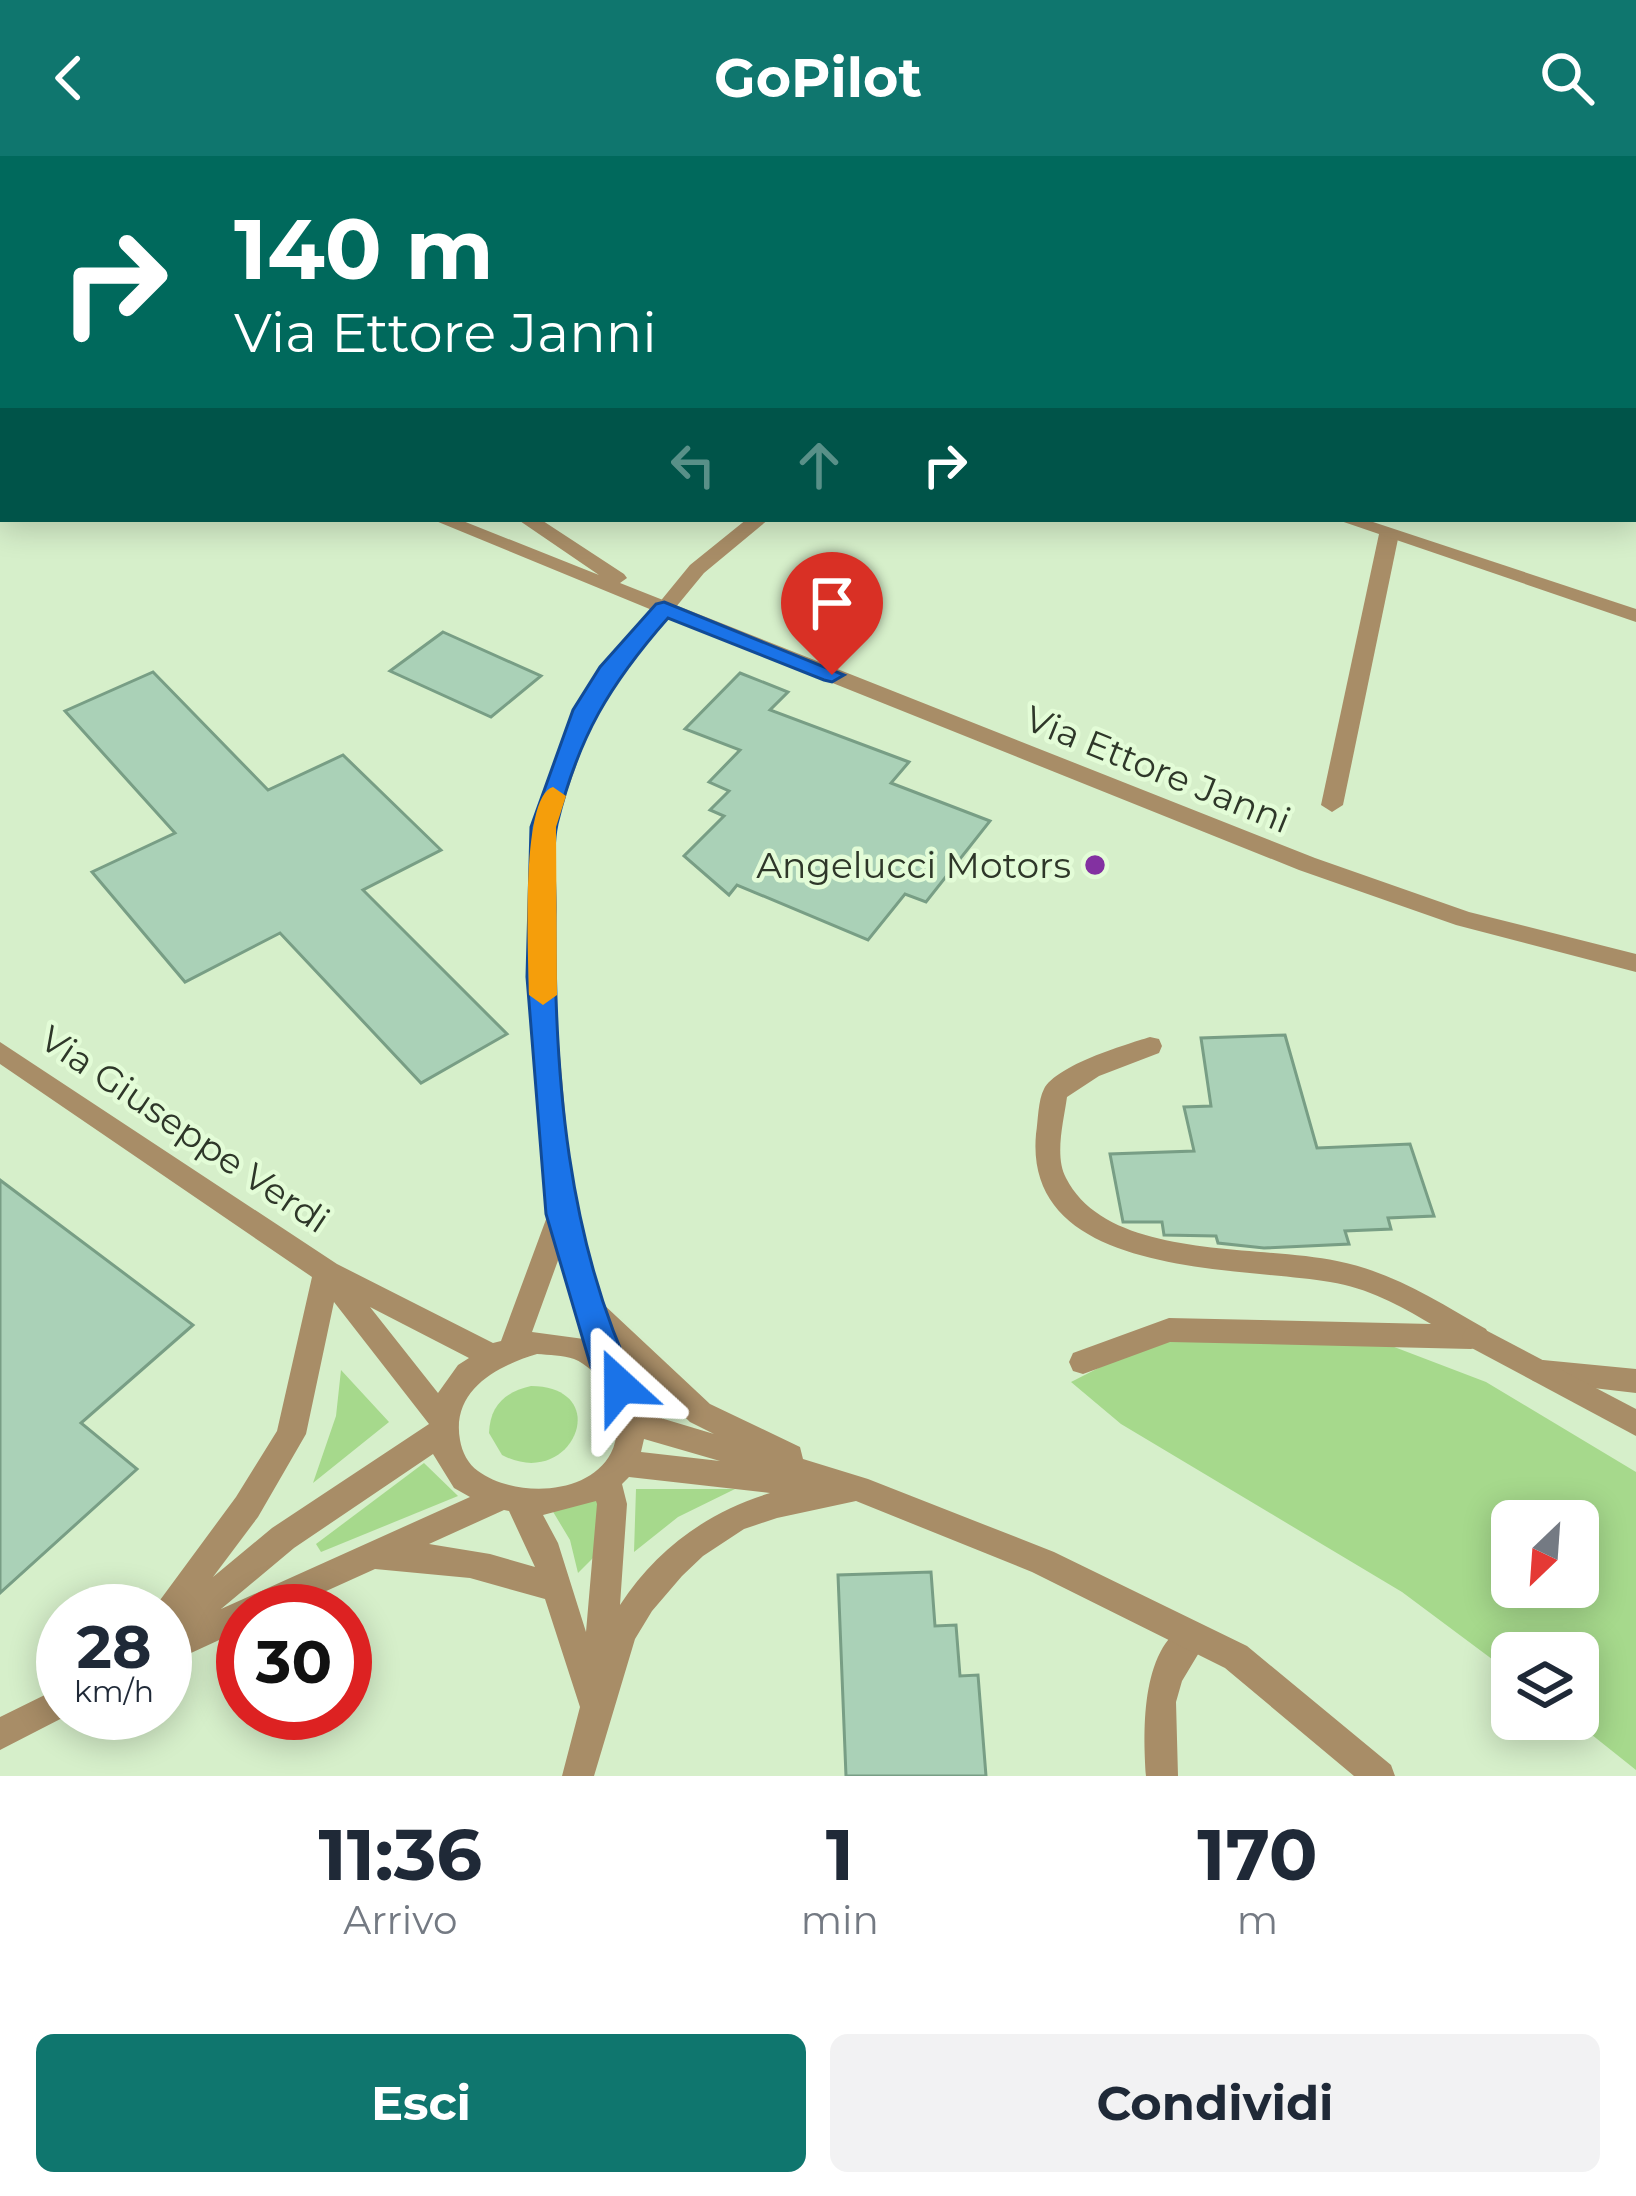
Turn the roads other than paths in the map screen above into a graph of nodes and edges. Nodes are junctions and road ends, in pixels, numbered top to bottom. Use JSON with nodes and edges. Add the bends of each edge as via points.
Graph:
{"nodes":[{"id":1,"x":448,"y":522,"type":"edge"},
{"id":2,"x":532,"y":522,"type":"edge"},
{"id":3,"x":755,"y":522,"type":"edge"},
{"id":4,"x":1354,"y":522,"type":"edge"},
{"id":5,"x":1389,"y":534,"type":"junction"},
{"id":6,"x":664,"y":609,"type":"junction"},
{"id":7,"x":1636,"y":616,"type":"edge"},
{"id":8,"x":1332,"y":805,"type":"dead end"},
{"id":9,"x":1636,"y":963,"type":"edge"},
{"id":10,"x":1150,"y":1046,"type":"dead end"},
{"id":11,"x":0,"y":1051,"type":"edge"},
{"id":12,"x":561,"y":1214,"type":"junction"},
{"id":13,"x":327,"y":1272,"type":"junction"},
{"id":14,"x":590,"y":1307,"type":"junction"},
{"id":15,"x":1476,"y":1337,"type":"junction"},
{"id":16,"x":501,"y":1350,"type":"junction"},
{"id":17,"x":1083,"y":1362,"type":"dead end"},
{"id":18,"x":607,"y":1367,"type":"junction"},
{"id":19,"x":1543,"y":1372,"type":"junction"},
{"id":20,"x":1636,"y":1381,"type":"edge"},
{"id":21,"x":630,"y":1422,"type":"junction"},
{"id":22,"x":1636,"y":1423,"type":"edge"},
{"id":23,"x":441,"y":1425,"type":"junction"},
{"id":24,"x":614,"y":1471,"type":"junction"},
{"id":25,"x":857,"y":1488,"type":"junction"},
{"id":26,"x":509,"y":1500,"type":"junction"},
{"id":27,"x":364,"y":1556,"type":"junction"},
{"id":28,"x":189,"y":1584,"type":"edge"},
{"id":29,"x":305,"y":1584,"type":"edge"},
{"id":30,"x":557,"y":1589,"type":"junction"},
{"id":31,"x":192,"y":1614,"type":"edge"},
{"id":32,"x":1193,"y":1636,"type":"junction"},
{"id":33,"x":596,"y":1712,"type":"junction"},
{"id":34,"x":36,"y":1715,"type":"edge"},
{"id":35,"x":0,"y":1734,"type":"edge"},
{"id":36,"x":578,"y":1776,"type":"edge"},
{"id":37,"x":1162,"y":1776,"type":"edge"},
{"id":38,"x":1378,"y":1776,"type":"edge"}],
"edges":[{"from":1,"to":6,"type":"street"},
{"from":2,"to":6,"type":"street"},
{"from":3,"to":6,"type":"street","via":[[697,569]]},
{"from":4,"to":5,"type":"street"},
{"from":5,"to":7,"type":"street"},
{"from":5,"to":8,"type":"street"},
{"from":6,"to":9,"type":"street","name":"Via Ettore Janni","via":[[1307,864],[1464,919]]},
{"from":6,"to":12,"type":"street","via":[[585,710],[543,827],[541,977]]},
{"from":10,"to":15,"type":"street","via":[[1054,1092],[1053,1181],[1075,1208],[1117,1239],[1371,1280]]},
{"from":11,"to":13,"type":"street","name":"Via Giuseppe Verdi"},
{"from":12,"to":14,"type":"street"},
{"from":12,"to":16,"type":"street"},
{"from":13,"to":16,"type":"street","name":"Via Giuseppe Verdi"},
{"from":13,"to":23,"type":"street","name":"Via Giuseppe Verdi"},
{"from":13,"to":28,"type":"street","name":"Via Giuseppe Verdi","via":[[291,1434]]},
{"from":14,"to":18,"type":"street"},
{"from":14,"to":25,"type":"street","via":[[700,1413]]},
{"from":15,"to":17,"type":"street","via":[[1169,1330]]},
{"from":15,"to":19,"type":"street"},
{"from":16,"to":18,"type":"street","via":[[567,1345]]},
{"from":16,"to":23,"type":"street","via":[[456,1384]]},
{"from":18,"to":21,"type":"street"},
{"from":19,"to":20,"type":"street"},
{"from":19,"to":22,"type":"street"},
{"from":21,"to":24,"type":"street"},
{"from":21,"to":25,"type":"street"},
{"from":23,"to":26,"type":"street","via":[[449,1462],[462,1478]]},
{"from":23,"to":31,"type":"street"},
{"from":24,"to":25,"type":"street"},
{"from":24,"to":26,"type":"street","via":[[577,1496]]},
{"from":24,"to":33,"type":"street"},
{"from":25,"to":32,"type":"street","via":[[1043,1562]]},
{"from":25,"to":33,"type":"street","via":[[764,1505],[694,1543],[625,1624]]},
{"from":26,"to":27,"type":"street"},
{"from":26,"to":30,"type":"street","via":[[543,1543]]},
{"from":27,"to":29,"type":"street"},
{"from":27,"to":30,"type":"street","via":[[444,1556]]},
{"from":30,"to":33,"type":"street"},
{"from":32,"to":37,"type":"street","via":[[1169,1668],[1156,1707]]},
{"from":32,"to":38,"type":"street","via":[[1236,1658]]},
{"from":33,"to":36,"type":"street"},
{"from":34,"to":35,"type":"street"}]}
